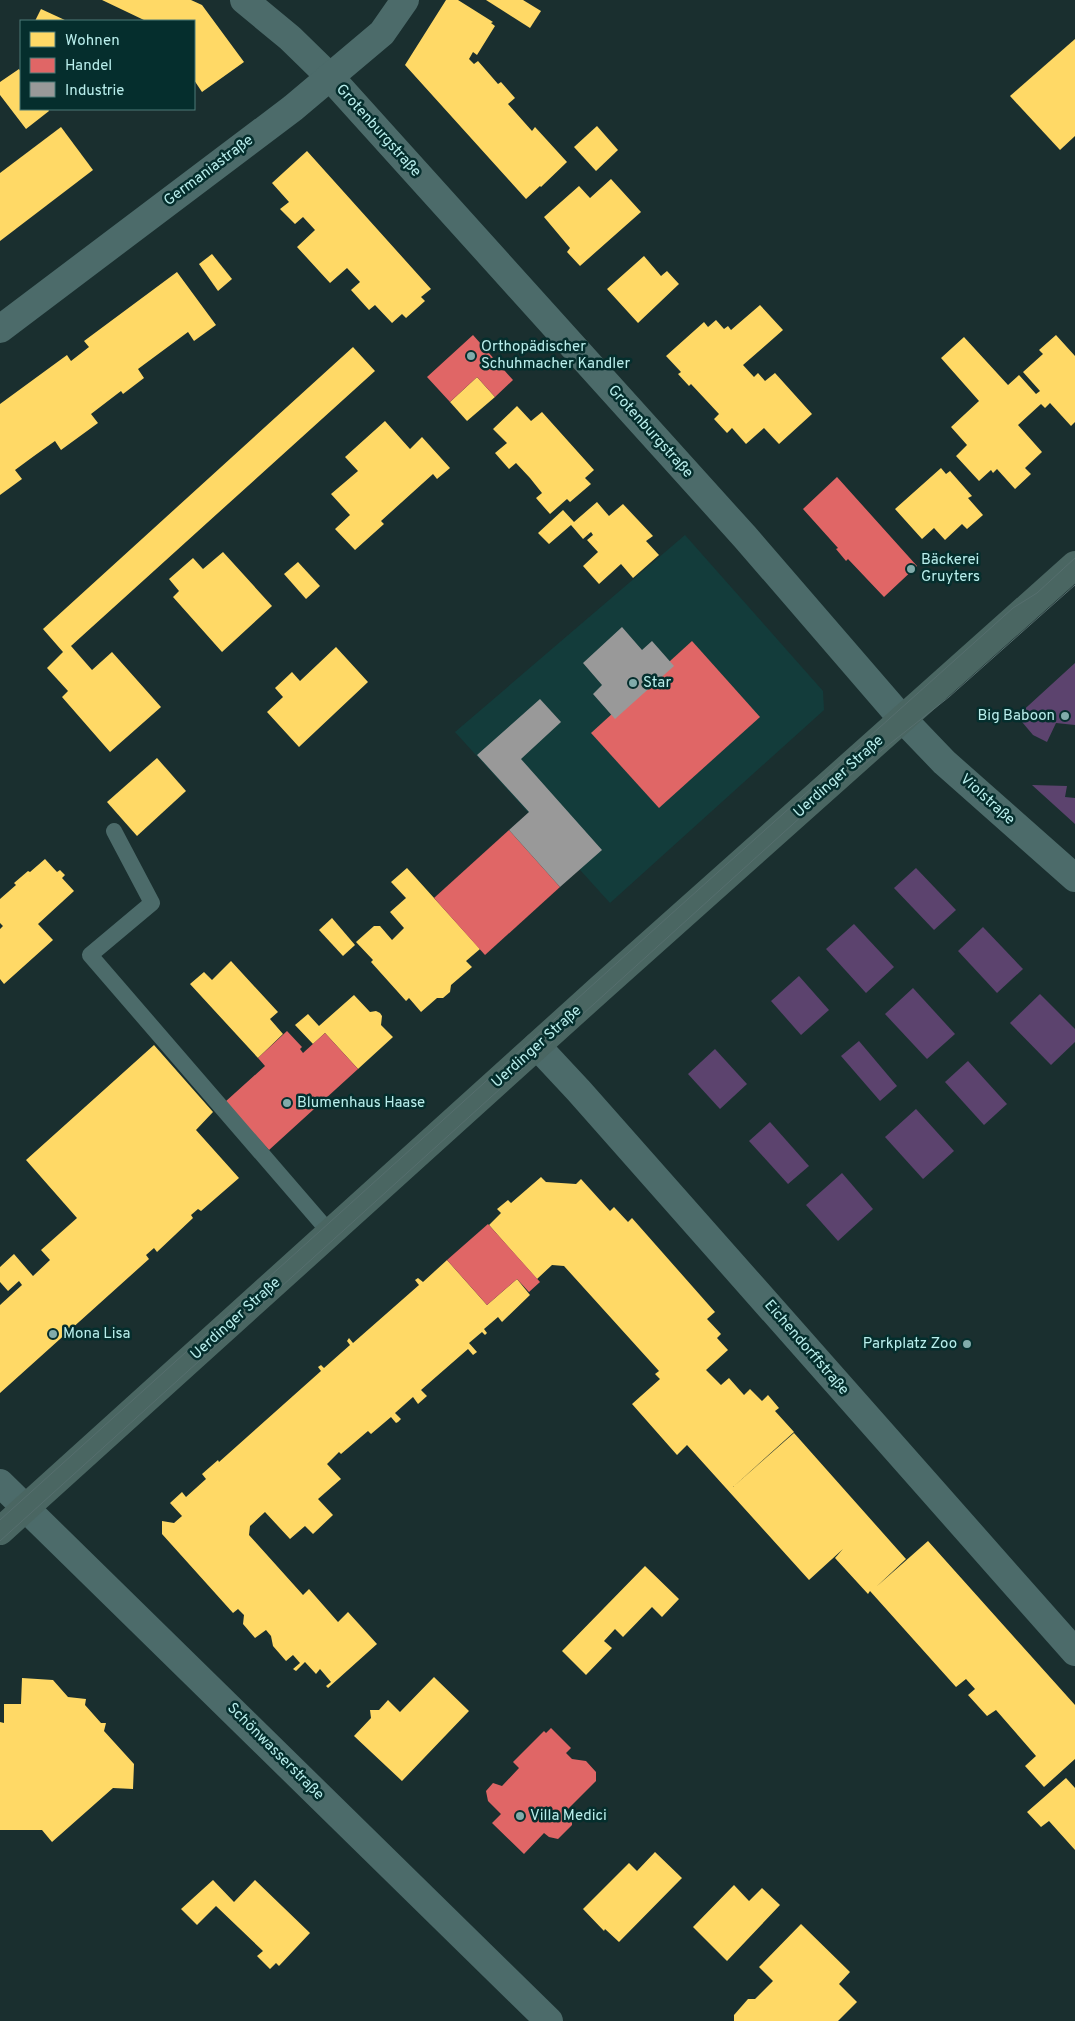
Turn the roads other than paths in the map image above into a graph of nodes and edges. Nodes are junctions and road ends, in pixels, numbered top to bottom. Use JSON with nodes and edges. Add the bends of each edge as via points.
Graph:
{"nodes":[{"id":1,"x":244,"y":0,"type":"edge"},
{"id":2,"x":405,"y":0,"type":"edge"},
{"id":3,"x":330,"y":77,"type":"junction"},
{"id":4,"x":0,"y":329,"type":"edge"},
{"id":5,"x":1075,"y":565,"type":"edge"},
{"id":6,"x":904,"y":719,"type":"junction"},
{"id":7,"x":114,"y":831,"type":"dead end"},
{"id":8,"x":1075,"y":878,"type":"edge"},
{"id":9,"x":537,"y":1046,"type":"junction"},
{"id":10,"x":330,"y":1234,"type":"junction"},
{"id":11,"x":0,"y":1483,"type":"edge"},
{"id":12,"x":26,"y":1508,"type":"junction"},
{"id":13,"x":0,"y":1531,"type":"edge"},
{"id":14,"x":1075,"y":1652,"type":"edge"},
{"id":15,"x":549,"y":2021,"type":"edge"}],
"edges":[{"from":1,"to":3,"type":"street","name":"Grotenburgstraße"},
{"from":2,"to":3,"type":"street","name":"Germaniastraße","via":[[382,33]]},
{"from":3,"to":4,"type":"street","name":"Germaniastraße"},
{"from":3,"to":6,"type":"street","name":"Grotenburgstraße","via":[[745,537]]},
{"from":5,"to":6,"type":"main road","name":"Uerdinger Straße"},
{"from":6,"to":8,"type":"street","name":"Violstraße","via":[[944,762]]},
{"from":6,"to":9,"type":"main road","name":"Uerdinger Straße"},
{"from":7,"to":10,"type":"lane","via":[[152,903],[90,955]]},
{"from":9,"to":10,"type":"main road","name":"Uerdinger Straße"},
{"from":9,"to":14,"type":"street","name":"Eichendorffstraße"},
{"from":10,"to":12,"type":"main road","name":"Uerdinger Straße"},
{"from":11,"to":12,"type":"street","name":"Schönwasserstraße"},
{"from":12,"to":13,"type":"main road","name":"Uerdinger Straße"},
{"from":12,"to":15,"type":"street","name":"Schönwasserstraße"}]}
